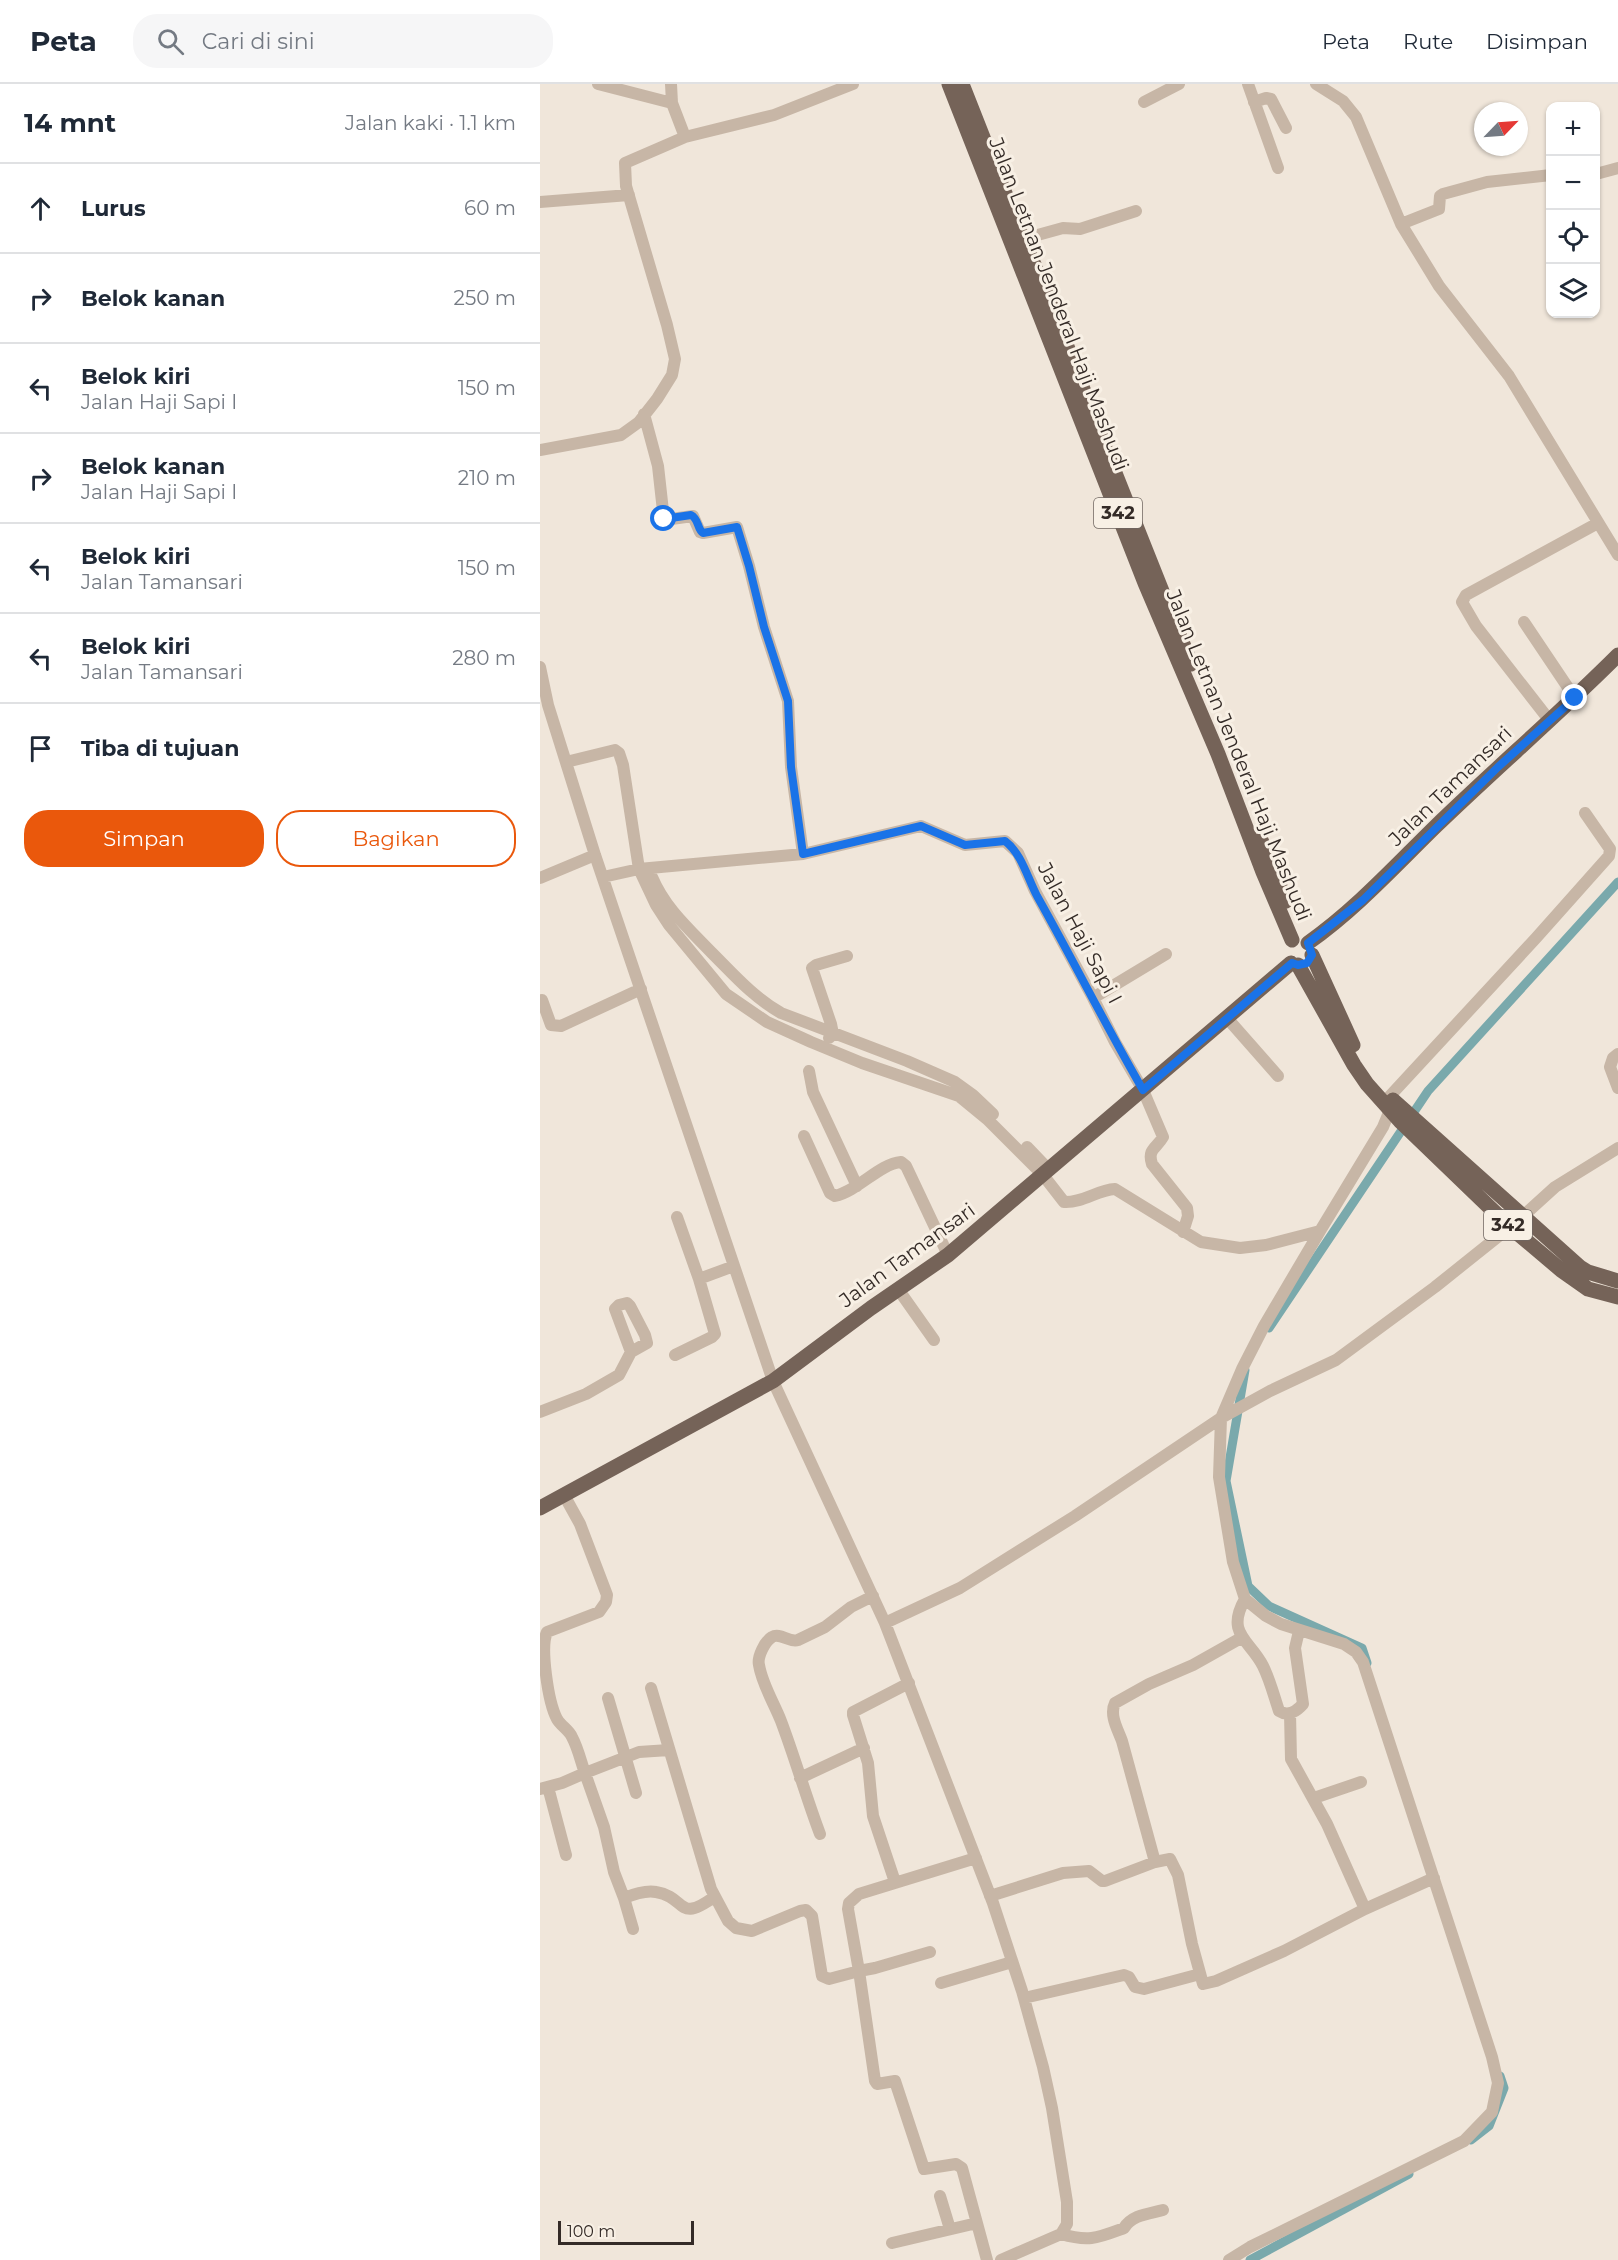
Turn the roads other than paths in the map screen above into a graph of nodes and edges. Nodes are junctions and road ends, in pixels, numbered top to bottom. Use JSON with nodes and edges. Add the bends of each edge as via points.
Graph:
{"nodes":[{"id":1,"x":598,"y":84,"type":"edge"},
{"id":2,"x":671,"y":84,"type":"edge"},
{"id":3,"x":853,"y":84,"type":"edge"},
{"id":4,"x":949,"y":84,"type":"edge"},
{"id":5,"x":962,"y":84,"type":"edge"},
{"id":6,"x":1179,"y":84,"type":"edge"},
{"id":7,"x":1248,"y":84,"type":"edge"},
{"id":8,"x":1316,"y":84,"type":"edge"},
{"id":9,"x":1144,"y":102,"type":"dead end"},
{"id":10,"x":1254,"y":102,"type":"junction"},
{"id":11,"x":672,"y":103,"type":"junction"},
{"id":12,"x":1286,"y":128,"type":"dead end"},
{"id":13,"x":685,"y":137,"type":"junction"},
{"id":14,"x":978,"y":140,"type":"junction"},
{"id":15,"x":1278,"y":168,"type":"dead end"},
{"id":16,"x":1618,"y":168,"type":"edge"},
{"id":17,"x":1600,"y":173,"type":"edge"},
{"id":18,"x":1546,"y":176,"type":"edge"},
{"id":19,"x":629,"y":195,"type":"junction"},
{"id":20,"x":540,"y":202,"type":"edge"},
{"id":21,"x":1136,"y":211,"type":"dead end"},
{"id":22,"x":1401,"y":224,"type":"junction"},
{"id":23,"x":1023,"y":239,"type":"junction"},
{"id":24,"x":644,"y":414,"type":"junction"},
{"id":25,"x":540,"y":450,"type":"edge"},
{"id":26,"x":1102,"y":455,"type":"junction"},
{"id":27,"x":1598,"y":523,"type":"junction"},
{"id":28,"x":1618,"y":555,"type":"edge"},
{"id":29,"x":1524,"y":622,"type":"dead end"},
{"id":30,"x":1618,"y":655,"type":"edge"},
{"id":31,"x":540,"y":667,"type":"edge"},
{"id":32,"x":1575,"y":698,"type":"junction"},
{"id":33,"x":544,"y":706,"type":"edge"},
{"id":34,"x":1550,"y":721,"type":"junction"},
{"id":35,"x":566,"y":762,"type":"junction"},
{"id":36,"x":1586,"y":813,"type":"dead end"},
{"id":37,"x":803,"y":854,"type":"junction"},
{"id":38,"x":595,"y":855,"type":"junction"},
{"id":39,"x":644,"y":869,"type":"junction"},
{"id":40,"x":603,"y":877,"type":"junction"},
{"id":41,"x":540,"y":878,"type":"edge"},
{"id":42,"x":1303,"y":944,"type":"junction"},
{"id":43,"x":1166,"y":954,"type":"dead end"},
{"id":44,"x":848,"y":956,"type":"dead end"},
{"id":45,"x":1295,"y":964,"type":"junction"},
{"id":46,"x":641,"y":989,"type":"junction"},
{"id":47,"x":1093,"y":998,"type":"junction"},
{"id":48,"x":542,"y":1000,"type":"dead end"},
{"id":49,"x":1227,"y":1018,"type":"junction"},
{"id":50,"x":833,"y":1034,"type":"junction"},
{"id":51,"x":820,"y":1045,"type":"junction"},
{"id":52,"x":1618,"y":1054,"type":"edge"},
{"id":53,"x":809,"y":1071,"type":"dead end"},
{"id":54,"x":1278,"y":1076,"type":"dead end"},
{"id":55,"x":1618,"y":1088,"type":"edge"},
{"id":56,"x":1143,"y":1090,"type":"junction"},
{"id":57,"x":1392,"y":1106,"type":"junction"},
{"id":58,"x":804,"y":1136,"type":"dead end"},
{"id":59,"x":1437,"y":1147,"type":"junction"},
{"id":60,"x":1618,"y":1148,"type":"edge"},
{"id":61,"x":1046,"y":1172,"type":"junction"},
{"id":62,"x":856,"y":1186,"type":"junction"},
{"id":63,"x":677,"y":1217,"type":"dead end"},
{"id":64,"x":1522,"y":1217,"type":"junction"},
{"id":65,"x":1510,"y":1227,"type":"junction"},
{"id":66,"x":1320,"y":1231,"type":"junction"},
{"id":67,"x":1183,"y":1232,"type":"junction"},
{"id":68,"x":948,"y":1255,"type":"junction"},
{"id":69,"x":734,"y":1266,"type":"junction"},
{"id":70,"x":1593,"y":1273,"type":"junction"},
{"id":71,"x":699,"y":1279,"type":"junction"},
{"id":72,"x":1618,"y":1281,"type":"edge"},
{"id":73,"x":898,"y":1288,"type":"junction"},
{"id":74,"x":1588,"y":1288,"type":"junction"},
{"id":75,"x":1618,"y":1298,"type":"edge"},
{"id":76,"x":934,"y":1340,"type":"dead end"},
{"id":77,"x":631,"y":1352,"type":"dead end"},
{"id":78,"x":675,"y":1355,"type":"dead end"},
{"id":79,"x":773,"y":1381,"type":"junction"},
{"id":80,"x":540,"y":1412,"type":"edge"},
{"id":81,"x":1225,"y":1416,"type":"junction"},
{"id":82,"x":564,"y":1495,"type":"junction"},
{"id":83,"x":540,"y":1508,"type":"edge"},
{"id":84,"x":873,"y":1596,"type":"junction"},
{"id":85,"x":1245,"y":1599,"type":"junction"},
{"id":86,"x":885,"y":1623,"type":"junction"},
{"id":87,"x":1299,"y":1631,"type":"junction"},
{"id":88,"x":1241,"y":1638,"type":"junction"},
{"id":89,"x":909,"y":1683,"type":"junction"},
{"id":90,"x":651,"y":1688,"type":"dead end"},
{"id":91,"x":608,"y":1698,"type":"dead end"},
{"id":92,"x":1290,"y":1713,"type":"junction"},
{"id":93,"x":864,"y":1748,"type":"junction"},
{"id":94,"x":669,"y":1750,"type":"junction"},
{"id":95,"x":625,"y":1756,"type":"junction"},
{"id":96,"x":585,"y":1773,"type":"junction"},
{"id":97,"x":800,"y":1778,"type":"junction"},
{"id":98,"x":1361,"y":1782,"type":"dead end"},
{"id":99,"x":544,"y":1788,"type":"edge"},
{"id":100,"x":636,"y":1793,"type":"dead end"},
{"id":101,"x":1314,"y":1798,"type":"junction"},
{"id":102,"x":820,"y":1834,"type":"dead end"},
{"id":103,"x":566,"y":1855,"type":"dead end"},
{"id":104,"x":976,"y":1858,"type":"junction"},
{"id":105,"x":1155,"y":1862,"type":"junction"},
{"id":106,"x":1434,"y":1878,"type":"junction"},
{"id":107,"x":895,"y":1882,"type":"junction"},
{"id":108,"x":990,"y":1896,"type":"junction"},
{"id":109,"x":714,"y":1897,"type":"junction"},
{"id":110,"x":624,"y":1898,"type":"junction"},
{"id":111,"x":1365,"y":1909,"type":"junction"},
{"id":112,"x":633,"y":1929,"type":"dead end"},
{"id":113,"x":930,"y":1952,"type":"dead end"},
{"id":114,"x":1012,"y":1962,"type":"junction"},
{"id":115,"x":859,"y":1971,"type":"junction"},
{"id":116,"x":1200,"y":1974,"type":"junction"},
{"id":117,"x":941,"y":1983,"type":"dead end"},
{"id":118,"x":1024,"y":1998,"type":"junction"},
{"id":119,"x":940,"y":2196,"type":"dead end"},
{"id":120,"x":1163,"y":2210,"type":"dead end"},
{"id":121,"x":976,"y":2223,"type":"junction"},
{"id":122,"x":950,"y":2229,"type":"junction"},
{"id":123,"x":1061,"y":2234,"type":"junction"},
{"id":124,"x":892,"y":2243,"type":"dead end"},
{"id":125,"x":987,"y":2260,"type":"edge"},
{"id":126,"x":1001,"y":2260,"type":"edge"},
{"id":127,"x":1228,"y":2260,"type":"edge"}],
"edges":[{"from":1,"to":11,"type":"street"},
{"from":2,"to":11,"type":"street"},
{"from":3,"to":13,"type":"street","via":[[774,115]]},
{"from":4,"to":14,"type":"main road","name":"Jalan Letnan Jenderal Haji Mashudi","number":"342"},
{"from":5,"to":14,"type":"main road","name":"Jalan Letnan Jenderal Haji Mashudi","number":"342"},
{"from":6,"to":9,"type":"street"},
{"from":7,"to":10,"type":"street"},
{"from":8,"to":22,"type":"street","via":[[1343,101],[1356,117]]},
{"from":10,"to":12,"type":"street","via":[[1269,98]]},
{"from":10,"to":15,"type":"street"},
{"from":11,"to":13,"type":"street"},
{"from":13,"to":19,"type":"street","via":[[625,162]]},
{"from":14,"to":23,"type":"main road","name":"Jalan Letnan Jenderal Haji Mashudi","number":"342"},
{"from":14,"to":26,"type":"main road","name":"Jalan Letnan Jenderal Haji Mashudi","number":"342"},
{"from":16,"to":17,"type":"street"},
{"from":18,"to":22,"type":"street","via":[[1487,182],[1443,194],[1439,209]]},
{"from":19,"to":20,"type":"street"},
{"from":19,"to":24,"type":"street","via":[[675,359],[672,375]]},
{"from":21,"to":23,"type":"street","via":[[1080,229],[1063,228]]},
{"from":22,"to":27,"type":"street","via":[[1439,286],[1509,376]]},
{"from":23,"to":26,"type":"main road","name":"Jalan Letnan Jenderal Haji Mashudi","number":"342","via":[[1051,303]]},
{"from":24,"to":25,"type":"street","via":[[621,435]]},
{"from":24,"to":37,"type":"street","via":[[658,466],[664,519],[691,515],[703,533],[737,527],[788,701],[791,767]]},
{"from":26,"to":42,"type":"main road","name":"Jalan Letnan Jenderal Haji Mashudi","number":"342"},
{"from":27,"to":28,"type":"street"},
{"from":27,"to":34,"type":"street","via":[[1466,595],[1462,602],[1476,626]]},
{"from":29,"to":32,"type":"street"},
{"from":30,"to":32,"type":"main road","name":"Jalan Tamansari"},
{"from":31,"to":33,"type":"street"},
{"from":32,"to":34,"type":"main road","name":"Jalan Tamansari"},
{"from":33,"to":35,"type":"street"},
{"from":34,"to":42,"type":"main road","name":"Jalan Tamansari","via":[[1363,900]]},
{"from":35,"to":38,"type":"street"},
{"from":35,"to":39,"type":"street","via":[[615,750],[619,753]]},
{"from":36,"to":57,"type":"street","via":[[1610,849],[1609,856]]},
{"from":37,"to":39,"type":"street","name":"Jalan Haji Sapi I"},
{"from":37,"to":47,"type":"street","name":"Jalan Haji Sapi I","via":[[921,826],[965,845],[1005,841],[1018,853]]},
{"from":38,"to":40,"type":"street"},
{"from":38,"to":41,"type":"street"},
{"from":39,"to":40,"type":"street","name":"Jalan Haji Sapi I"},
{"from":39,"to":50,"type":"street","via":[[677,918],[752,994],[781,1013]]},
{"from":39,"to":51,"type":"street","via":[[656,905],[669,925],[726,994],[767,1022]]},
{"from":40,"to":46,"type":"street"},
{"from":42,"to":45,"type":"main road","name":"Jalan Tamansari","via":[[1307,963]]},
{"from":42,"to":45,"type":"main road","via":[[1285,949]]},
{"from":42,"to":57,"type":"main road","name":"Jalan Letnan Jenderal Haji Mashudi","number":"342","via":[[1362,1065]]},
{"from":43,"to":47,"type":"street"},
{"from":44,"to":50,"type":"street","via":[[812,968]]},
{"from":45,"to":49,"type":"main road","name":"Jalan Tamansari"},
{"from":45,"to":57,"type":"main road","name":"Jalan Letnan Jenderal Haji Mashudi","number":"342","via":[[1354,1065],[1367,1084]]},
{"from":46,"to":48,"type":"street","via":[[553,1027]]},
{"from":46,"to":69,"type":"street"},
{"from":47,"to":56,"type":"street","name":"Jalan Haji Sapi I"},
{"from":49,"to":54,"type":"street"},
{"from":49,"to":56,"type":"main road","name":"Jalan Tamansari"},
{"from":50,"to":51,"type":"street"},
{"from":50,"to":61,"type":"street","via":[[955,1082],[973,1095]]},
{"from":51,"to":61,"type":"street","via":[[959,1096]]},
{"from":52,"to":55,"type":"street","via":[[1610,1067]]},
{"from":53,"to":62,"type":"street","via":[[813,1092]]},
{"from":56,"to":61,"type":"main road","name":"Jalan Tamansari"},
{"from":56,"to":67,"type":"street","name":"Jalan Haji Sapi I","via":[[1163,1137],[1149,1156],[1187,1208]]},
{"from":57,"to":59,"type":"main road","name":"Jalan Letnan Jenderal Haji Mashudi","number":"342"},
{"from":57,"to":66,"type":"street"},
{"from":58,"to":62,"type":"street","via":[[830,1193],[844,1194]]},
{"from":59,"to":64,"type":"main road","name":"Jalan Letnan Jenderal Haji Mashudi","number":"342"},
{"from":59,"to":65,"type":"main road","name":"Jalan Letnan Jenderal Haji Mashudi","number":"342"},
{"from":60,"to":64,"type":"street","via":[[1555,1187]]},
{"from":61,"to":67,"type":"street","via":[[1064,1202],[1075,1203],[1115,1189]]},
{"from":61,"to":68,"type":"main road","name":"Jalan Tamansari"},
{"from":62,"to":68,"type":"street","via":[[901,1162]]},
{"from":63,"to":71,"type":"street"},
{"from":64,"to":70,"type":"main road","name":"Jalan Letnan Jenderal Haji Mashudi","number":"342"},
{"from":65,"to":74,"type":"main road","name":"Jalan Letnan Jenderal Haji Mashudi","number":"342"},
{"from":65,"to":81,"type":"street","via":[[1336,1360]]},
{"from":66,"to":67,"type":"street","via":[[1240,1248],[1201,1242]]},
{"from":66,"to":81,"type":"street","via":[[1264,1326],[1242,1369]]},
{"from":68,"to":73,"type":"main road","name":"Jalan Tamansari"},
{"from":69,"to":71,"type":"street"},
{"from":69,"to":79,"type":"street"},
{"from":70,"to":72,"type":"main road","name":"Jalan Letnan Jenderal Haji Mashudi","number":"342"},
{"from":70,"to":74,"type":"main road"},
{"from":71,"to":78,"type":"street","via":[[716,1334]]},
{"from":73,"to":76,"type":"street"},
{"from":73,"to":79,"type":"main road","name":"Jalan Tamansari"},
{"from":74,"to":75,"type":"main road","name":"Jalan Letnan Jenderal Haji Mashudi","number":"342"},
{"from":77,"to":80,"type":"street","via":[[619,1376]]},
{"from":79,"to":82,"type":"main road","name":"Jalan Tamansari"},
{"from":79,"to":84,"type":"street"},
{"from":81,"to":85,"type":"street","via":[[1219,1477],[1233,1562]]},
{"from":81,"to":86,"type":"street","via":[[960,1588]]},
{"from":82,"to":83,"type":"main road","name":"Jalan Tamansari"},
{"from":82,"to":96,"type":"street","via":[[584,1534],[607,1596],[599,1612],[547,1632],[542,1641],[550,1703],[558,1721],[572,1736]]},
{"from":84,"to":86,"type":"street"},
{"from":84,"to":97,"type":"street","via":[[798,1640],[774,1636],[761,1652],[758,1664]]},
{"from":85,"to":87,"type":"street","via":[[1266,1616]]},
{"from":85,"to":88,"type":"street","via":[[1239,1615]]},
{"from":86,"to":89,"type":"street"},
{"from":87,"to":92,"type":"street","via":[[1295,1655],[1303,1704]]},
{"from":87,"to":106,"type":"street","via":[[1344,1644],[1363,1662]]},
{"from":88,"to":92,"type":"street","via":[[1262,1664],[1279,1711]]},
{"from":88,"to":105,"type":"street","via":[[1112,1707]]},
{"from":89,"to":93,"type":"street","via":[[853,1712]]},
{"from":89,"to":104,"type":"street"},
{"from":90,"to":94,"type":"street"},
{"from":91,"to":95,"type":"street"},
{"from":92,"to":101,"type":"street","via":[[1291,1758]]},
{"from":93,"to":97,"type":"street"},
{"from":93,"to":107,"type":"street","via":[[871,1804]]},
{"from":94,"to":95,"type":"street"},
{"from":94,"to":109,"type":"street"},
{"from":95,"to":96,"type":"street"},
{"from":95,"to":100,"type":"street"},
{"from":96,"to":99,"type":"street"},
{"from":96,"to":110,"type":"street"},
{"from":97,"to":102,"type":"street"},
{"from":98,"to":101,"type":"street"},
{"from":99,"to":103,"type":"street"},
{"from":101,"to":111,"type":"street"},
{"from":104,"to":107,"type":"street"},
{"from":104,"to":108,"type":"street"},
{"from":105,"to":108,"type":"street","via":[[1105,1881],[1089,1871],[1063,1873]]},
{"from":105,"to":116,"type":"street","via":[[1170,1859],[1178,1875]]},
{"from":106,"to":111,"type":"street"},
{"from":106,"to":127,"type":"street","via":[[1492,2057],[1498,2083],[1492,2112],[1464,2141]]},
{"from":107,"to":115,"type":"street","via":[[859,1894],[849,1903]]},
{"from":108,"to":114,"type":"street"},
{"from":109,"to":110,"type":"street","via":[[690,1910],[656,1892]]},
{"from":109,"to":115,"type":"street","via":[[728,1921],[736,1928],[752,1931],[800,1911],[810,1912],[822,1976],[829,1979]]},
{"from":110,"to":112,"type":"street"},
{"from":111,"to":116,"type":"street","via":[[1216,1982],[1203,1984]]},
{"from":113,"to":115,"type":"street"},
{"from":114,"to":117,"type":"street"},
{"from":114,"to":118,"type":"street"},
{"from":115,"to":121,"type":"street","via":[[875,2081],[895,2081],[924,2169],[956,2164],[962,2168]]},
{"from":116,"to":118,"type":"street","via":[[1144,1989],[1135,1988],[1124,1975]]},
{"from":118,"to":123,"type":"street","via":[[1052,2109],[1067,2202],[1066,2224]]},
{"from":119,"to":122,"type":"street"},
{"from":120,"to":123,"type":"street","via":[[1130,2219],[1124,2228],[1090,2239]]},
{"from":121,"to":122,"type":"street"},
{"from":121,"to":125,"type":"street"},
{"from":122,"to":124,"type":"street"},
{"from":123,"to":126,"type":"street"}]}
